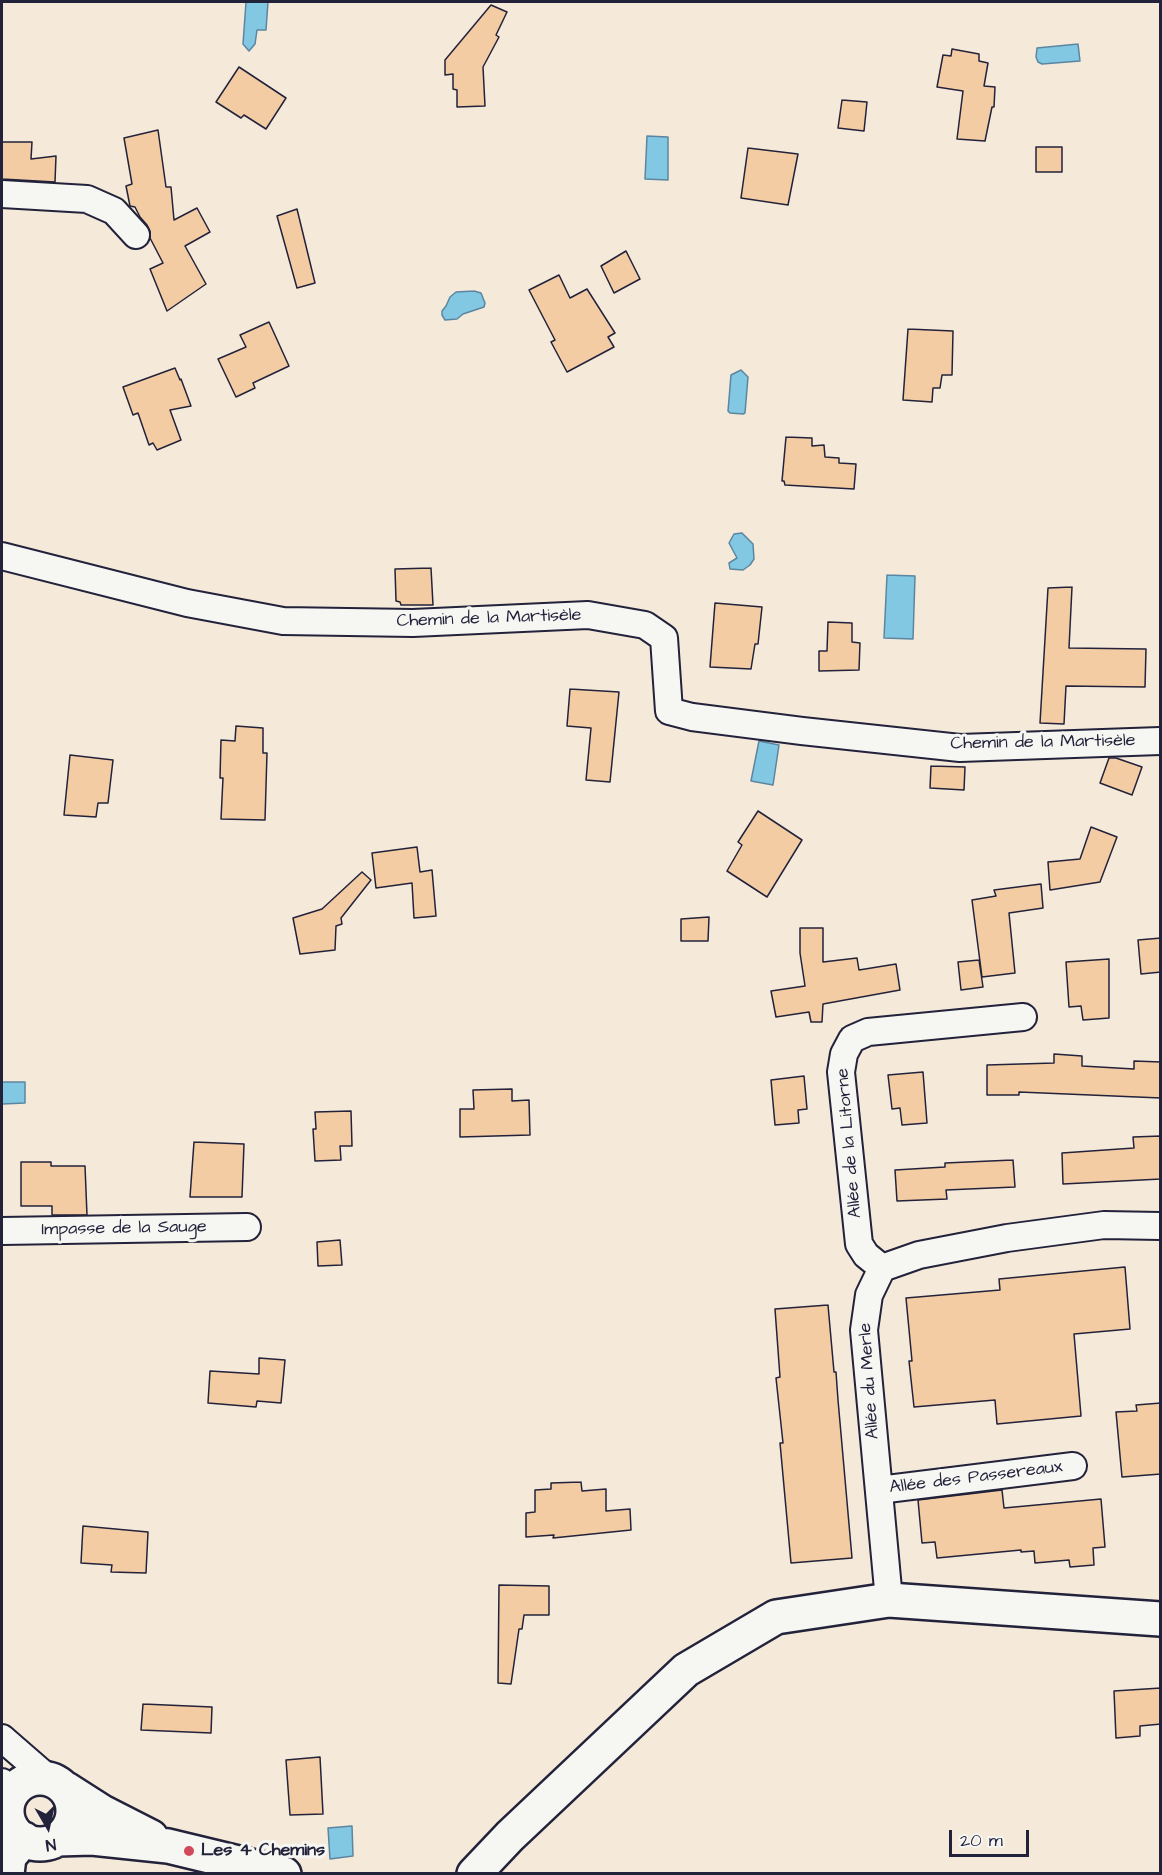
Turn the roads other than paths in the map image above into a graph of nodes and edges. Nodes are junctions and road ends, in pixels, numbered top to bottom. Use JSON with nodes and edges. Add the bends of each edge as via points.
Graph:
{"nodes":[{"id":1,"x":2,"y":194,"type":"edge"},
{"id":2,"x":136,"y":235,"type":"dead end"},
{"id":3,"x":2,"y":556,"type":"edge"},
{"id":4,"x":1161,"y":741,"type":"edge"},
{"id":5,"x":1023,"y":1017,"type":"dead end"},
{"id":6,"x":1161,"y":1226,"type":"edge"},
{"id":7,"x":247,"y":1227,"type":"dead end"},
{"id":8,"x":2,"y":1231,"type":"edge"},
{"id":9,"x":882,"y":1268,"type":"junction"},
{"id":10,"x":1073,"y":1466,"type":"dead end"},
{"id":11,"x":879,"y":1490,"type":"junction"},
{"id":12,"x":889,"y":1600,"type":"junction"},
{"id":13,"x":1161,"y":1619,"type":"edge"},
{"id":14,"x":2,"y":1738,"type":"edge"},
{"id":15,"x":57,"y":1784,"type":"junction"},
{"id":16,"x":5,"y":1793,"type":"edge"},
{"id":17,"x":24,"y":1839,"type":"junction"},
{"id":18,"x":57,"y":1839,"type":"junction"},
{"id":19,"x":168,"y":1846,"type":"junction"},
{"id":20,"x":7,"y":1874,"type":"edge"},
{"id":21,"x":284,"y":1874,"type":"edge"},
{"id":22,"x":474,"y":1874,"type":"edge"}],
"edges":[{"from":1,"to":2,"type":"street","via":[[87,199],[114,211]]},
{"from":3,"to":4,"type":"street","name":"Chemin de la Martisèle","via":[[187,603],[283,621],[413,623],[588,615],[645,625],[664,638],[669,711],[692,717],[960,748]]},
{"from":5,"to":9,"type":"street","name":"Allée de la Litorne","via":[[868,1032],[852,1039],[841,1072],[859,1244]]},
{"from":6,"to":9,"type":"street","via":[[1104,1225],[1007,1238],[919,1255]]},
{"from":7,"to":8,"type":"street","name":"Impasse de la Sauge"},
{"from":9,"to":11,"type":"street","name":"Allée du Merle","via":[[869,1295],[864,1330]]},
{"from":10,"to":11,"type":"street","name":"Allée des Passereaux"},
{"from":11,"to":12,"type":"street","name":"Allée du Merle"},
{"from":12,"to":13,"type":"street"},
{"from":12,"to":22,"type":"street","via":[[776,1617],[686,1670]]},
{"from":14,"to":15,"type":"street"},
{"from":15,"to":16,"type":"street","via":[[37,1778],[27,1780],[12,1794]]},
{"from":15,"to":18,"type":"street","via":[[72,1799],[73,1811],[66,1832]]},
{"from":15,"to":19,"type":"street"},
{"from":16,"to":17,"type":"street","via":[[10,1824]]},
{"from":17,"to":18,"type":"street","via":[[35,1843]]},
{"from":17,"to":20,"type":"street","via":[[9,1857]]},
{"from":18,"to":19,"type":"street","via":[[92,1838]]},
{"from":19,"to":21,"type":"street"}]}
